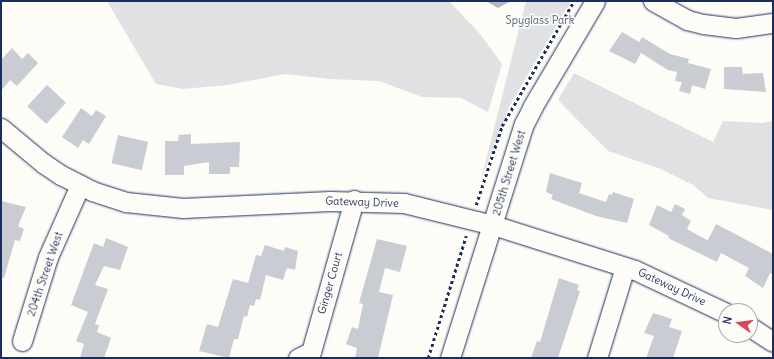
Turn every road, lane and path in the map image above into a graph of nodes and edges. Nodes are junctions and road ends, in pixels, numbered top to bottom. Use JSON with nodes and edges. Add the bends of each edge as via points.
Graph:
{"nodes":[{"id":1,"x":595,"y":1,"type":"edge"},
{"id":2,"x":653,"y":1,"type":"edge"},
{"id":3,"x":773,"y":23,"type":"edge"},
{"id":4,"x":1,"y":128,"type":"edge"},
{"id":5,"x":80,"y":185,"type":"junction"},
{"id":6,"x":354,"y":200,"type":"junction"},
{"id":7,"x":494,"y":225,"type":"junction"},
{"id":8,"x":466,"y":236,"type":"dead end"},
{"id":9,"x":625,"y":267,"type":"junction"},
{"id":10,"x":718,"y":309,"type":"edge"},
{"id":11,"x":758,"y":332,"type":"edge"},
{"id":12,"x":22,"y":342,"type":"dead end"},
{"id":13,"x":773,"y":342,"type":"edge"},
{"id":14,"x":298,"y":358,"type":"edge"},
{"id":15,"x":428,"y":358,"type":"edge"},
{"id":16,"x":450,"y":358,"type":"edge"},
{"id":17,"x":597,"y":358,"type":"edge"}],
"edges":[{"from":1,"to":7,"type":"street","name":"205th Street West","via":[[533,106]]},
{"from":2,"to":3,"type":"street","via":[[682,17],[703,24],[736,28]]},
{"from":4,"to":5,"type":"street","name":"Gateway Drive","via":[[43,164]]},
{"from":5,"to":6,"type":"street","name":"Gateway Drive","via":[[107,197],[168,208]]},
{"from":5,"to":12,"type":"street","name":"204th Street West","via":[[48,257]]},
{"from":6,"to":7,"type":"street","name":"Gateway Drive","via":[[404,204]]},
{"from":6,"to":14,"type":"street","name":"Ginger Court","via":[[311,352]]},
{"from":7,"to":9,"type":"street","name":"Gateway Drive"},
{"from":7,"to":16,"type":"street","name":"205th Street West"},
{"from":8,"to":15,"type":"path"},
{"from":9,"to":10,"type":"street","name":"Gateway Drive","via":[[668,284]]},
{"from":9,"to":17,"type":"street"},
{"from":11,"to":13,"type":"street"}]}
